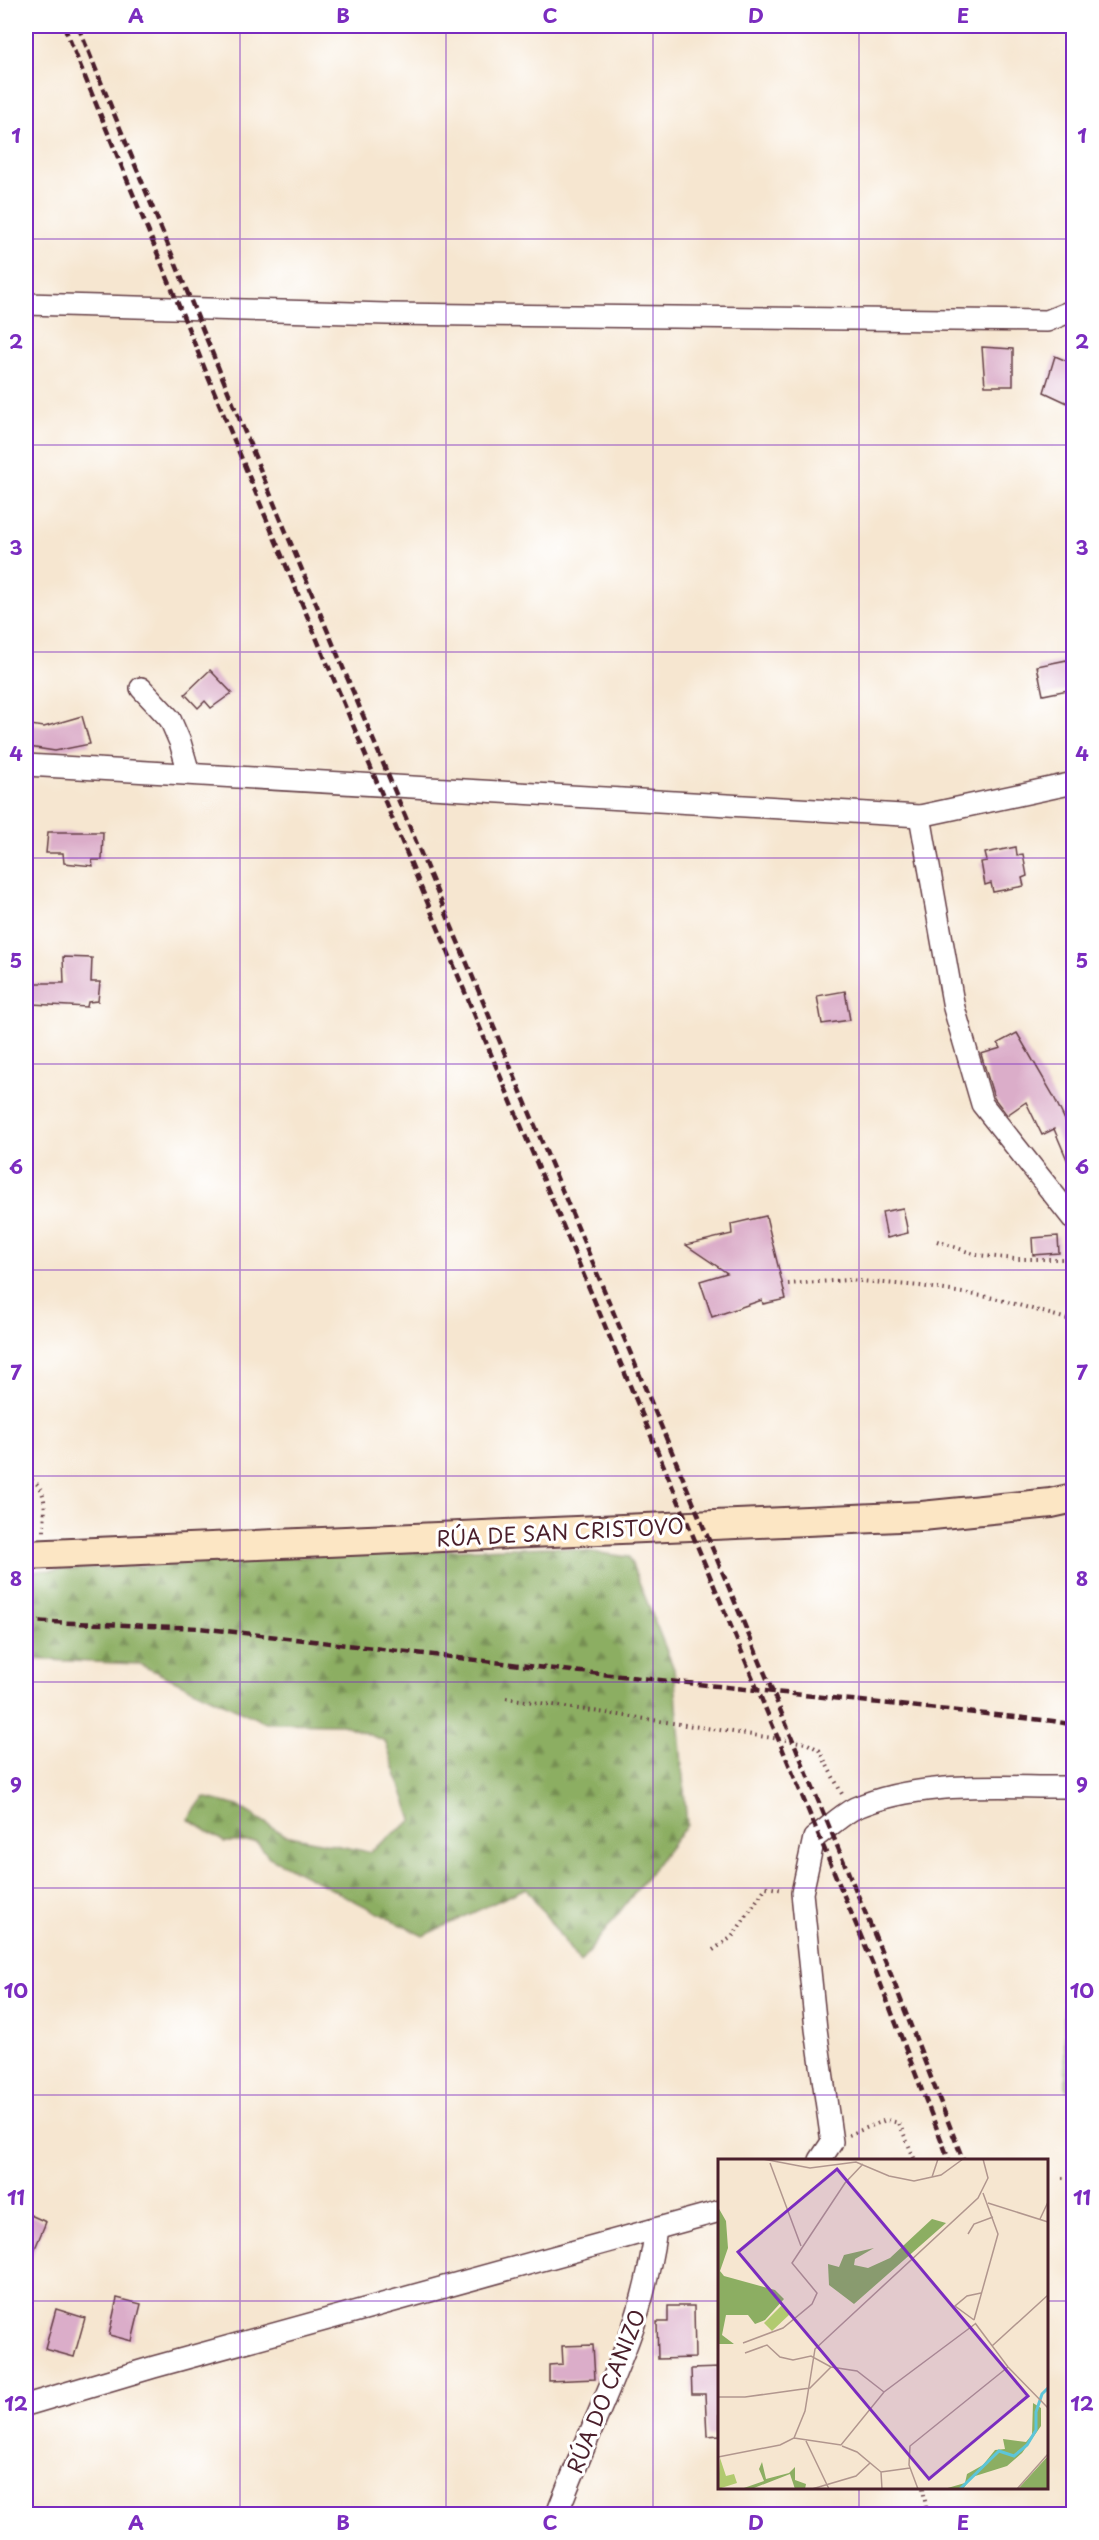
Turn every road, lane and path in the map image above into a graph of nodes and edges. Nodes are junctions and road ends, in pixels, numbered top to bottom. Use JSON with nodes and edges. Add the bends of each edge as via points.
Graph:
{"nodes":[{"id":1,"x":26,"y":304,"type":"edge"},
{"id":2,"x":1074,"y":310,"type":"edge"},
{"id":3,"x":141,"y":688,"type":"dead end"},
{"id":4,"x":26,"y":765,"type":"edge"},
{"id":5,"x":189,"y":773,"type":"junction"},
{"id":6,"x":1074,"y":783,"type":"edge"},
{"id":7,"x":920,"y":816,"type":"junction"},
{"id":8,"x":1074,"y":1220,"type":"edge"},
{"id":9,"x":937,"y":1241,"type":"dead end"},
{"id":10,"x":1074,"y":1260,"type":"edge"},
{"id":11,"x":788,"y":1284,"type":"dead end"},
{"id":12,"x":1074,"y":1321,"type":"edge"},
{"id":13,"x":26,"y":1478,"type":"edge"},
{"id":14,"x":1074,"y":1498,"type":"edge"},
{"id":15,"x":35,"y":1555,"type":"edge"},
{"id":16,"x":506,"y":1698,"type":"dead end"},
{"id":17,"x":1074,"y":1787,"type":"edge"},
{"id":18,"x":854,"y":1809,"type":"junction"},
{"id":19,"x":802,"y":1893,"type":"junction"},
{"id":20,"x":713,"y":1950,"type":"dead end"},
{"id":21,"x":832,"y":2142,"type":"junction"},
{"id":22,"x":821,"y":2159,"type":"edge"},
{"id":23,"x":915,"y":2159,"type":"edge"},
{"id":24,"x":1062,"y":2178,"type":"dead end"},
{"id":25,"x":1074,"y":2178,"type":"edge"},
{"id":26,"x":718,"y":2212,"type":"edge"},
{"id":27,"x":656,"y":2230,"type":"junction"},
{"id":28,"x":26,"y":2405,"type":"edge"},
{"id":29,"x":923,"y":2489,"type":"edge"},
{"id":30,"x":557,"y":2514,"type":"edge"},
{"id":31,"x":927,"y":2514,"type":"edge"}],
"edges":[{"from":1,"to":2,"type":"street","via":[[387,314],[1047,321]]},
{"from":3,"to":5,"type":"street","via":[[170,719]]},
{"from":4,"to":5,"type":"street"},
{"from":5,"to":7,"type":"street"},
{"from":6,"to":7,"type":"street"},
{"from":7,"to":8,"type":"street","via":[[954,1008],[982,1104]]},
{"from":9,"to":10,"type":"path","via":[[987,1256]]},
{"from":11,"to":12,"type":"path","via":[[848,1280],[920,1286],[994,1298]]},
{"from":13,"to":15,"type":"path","via":[[42,1490],[45,1501]]},
{"from":14,"to":15,"type":"street","name":"RÚA DE SAN CRISTOVO","via":[[922,1516]]},
{"from":16,"to":18,"type":"path","via":[[806,1743],[819,1750]]},
{"from":17,"to":18,"type":"street","via":[[908,1792]]},
{"from":18,"to":19,"type":"street","via":[[814,1838]]},
{"from":19,"to":20,"type":"path","via":[[766,1887],[732,1937]]},
{"from":19,"to":21,"type":"street"},
{"from":21,"to":22,"type":"street"},
{"from":21,"to":23,"type":"path","via":[[886,2120],[899,2123]]},
{"from":24,"to":25,"type":"path"},
{"from":26,"to":27,"type":"street"},
{"from":27,"to":28,"type":"street"},
{"from":27,"to":30,"type":"street","name":"RÚA DO CANIZO","via":[[649,2272],[629,2340]]},
{"from":29,"to":31,"type":"path"}]}
